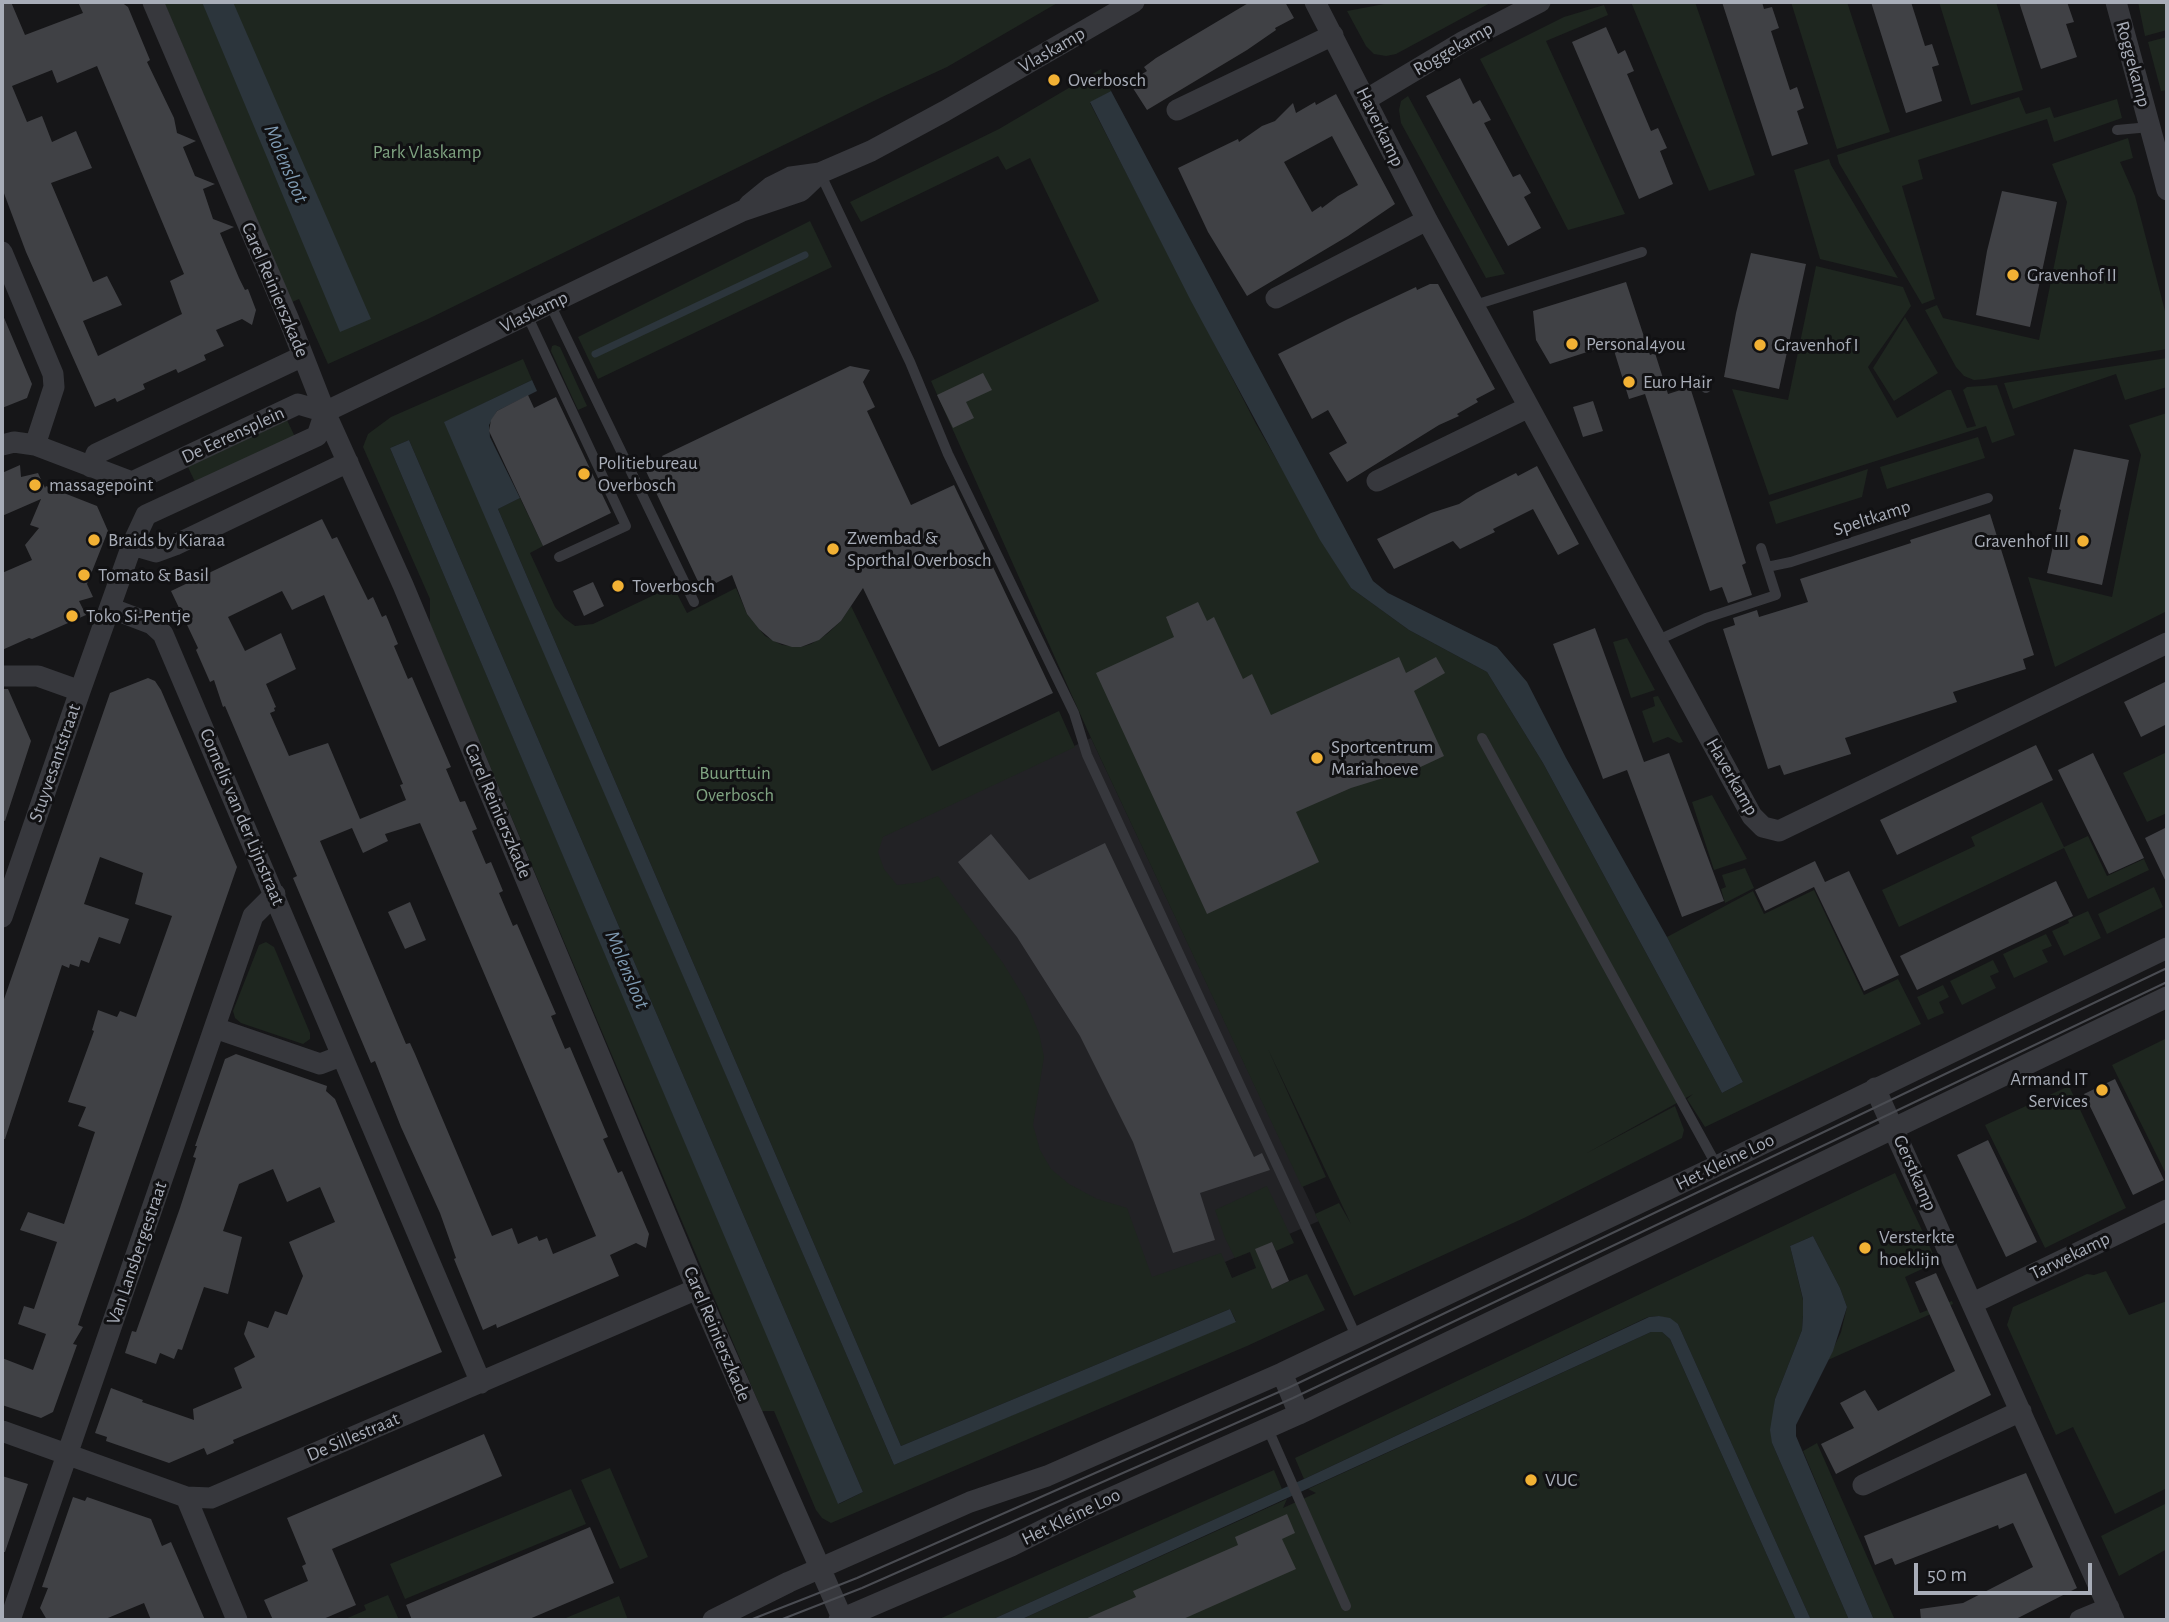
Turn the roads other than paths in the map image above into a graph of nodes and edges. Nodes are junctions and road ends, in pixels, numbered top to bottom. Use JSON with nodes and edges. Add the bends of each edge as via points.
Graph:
{"nodes":[{"id":1,"x":153,"y":2,"type":"edge"},
{"id":2,"x":1134,"y":2,"type":"edge"},
{"id":3,"x":1315,"y":2,"type":"edge"},
{"id":4,"x":1540,"y":2,"type":"edge"},
{"id":5,"x":2116,"y":2,"type":"edge"},
{"id":6,"x":1333,"y":35,"type":"junction"},
{"id":7,"x":1367,"y":99,"type":"junction"},
{"id":8,"x":1177,"y":110,"type":"dead end"},
{"id":9,"x":2117,"y":130,"type":"dead end"},
{"id":10,"x":2157,"y":138,"type":"edge"},
{"id":11,"x":820,"y":173,"type":"junction"},
{"id":12,"x":2167,"y":190,"type":"edge"},
{"id":13,"x":1427,"y":220,"type":"junction"},
{"id":14,"x":2,"y":252,"type":"edge"},
{"id":15,"x":1642,"y":252,"type":"dead end"},
{"id":16,"x":1276,"y":298,"type":"dead end"},
{"id":17,"x":550,"y":304,"type":"junction"},
{"id":18,"x":1475,"y":306,"type":"junction"},
{"id":19,"x":527,"y":315,"type":"junction"},
{"id":20,"x":303,"y":356,"type":"junction"},
{"id":21,"x":1529,"y":407,"type":"junction"},
{"id":22,"x":325,"y":412,"type":"junction"},
{"id":23,"x":2,"y":445,"type":"edge"},
{"id":24,"x":34,"y":445,"type":"junction"},
{"id":25,"x":348,"y":462,"type":"junction"},
{"id":26,"x":91,"y":467,"type":"junction"},
{"id":27,"x":1377,"y":481,"type":"dead end"},
{"id":28,"x":132,"y":482,"type":"junction"},
{"id":29,"x":1988,"y":498,"type":"dead end"},
{"id":30,"x":146,"y":515,"type":"junction"},
{"id":31,"x":132,"y":545,"type":"junction"},
{"id":32,"x":1761,"y":548,"type":"dead end"},
{"id":33,"x":559,"y":557,"type":"dead end"},
{"id":34,"x":1767,"y":567,"type":"junction"},
{"id":35,"x":694,"y":602,"type":"dead end"},
{"id":36,"x":110,"y":608,"type":"junction"},
{"id":37,"x":1657,"y":641,"type":"junction"},
{"id":38,"x":2167,"y":643,"type":"edge"},
{"id":39,"x":2,"y":676,"type":"edge"},
{"id":40,"x":80,"y":691,"type":"junction"},
{"id":41,"x":1482,"y":738,"type":"dead end"},
{"id":42,"x":275,"y":894,"type":"junction"},
{"id":43,"x":2,"y":917,"type":"edge"},
{"id":44,"x":2167,"y":948,"type":"edge"},
{"id":45,"x":2167,"y":997,"type":"edge"},
{"id":46,"x":215,"y":1028,"type":"junction"},
{"id":47,"x":341,"y":1056,"type":"junction"},
{"id":48,"x":1875,"y":1088,"type":"junction"},
{"id":49,"x":1895,"y":1129,"type":"junction"},
{"id":50,"x":1717,"y":1166,"type":"junction"},
{"id":51,"x":2167,"y":1210,"type":"edge"},
{"id":52,"x":697,"y":1289,"type":"junction"},
{"id":53,"x":1973,"y":1303,"type":"junction"},
{"id":54,"x":1357,"y":1338,"type":"junction"},
{"id":55,"x":1282,"y":1373,"type":"junction"},
{"id":56,"x":481,"y":1383,"type":"junction"},
{"id":57,"x":2021,"y":1411,"type":"junction"},
{"id":58,"x":1299,"y":1414,"type":"junction"},
{"id":59,"x":1268,"y":1429,"type":"junction"},
{"id":60,"x":2,"y":1431,"type":"edge"},
{"id":61,"x":68,"y":1454,"type":"junction"},
{"id":62,"x":1863,"y":1485,"type":"dead end"},
{"id":63,"x":186,"y":1497,"type":"junction"},
{"id":64,"x":821,"y":1568,"type":"junction"},
{"id":65,"x":1346,"y":1605,"type":"dead end"},
{"id":66,"x":2112,"y":1614,"type":"edge"},
{"id":67,"x":10,"y":1620,"type":"edge"},
{"id":68,"x":237,"y":1620,"type":"edge"},
{"id":69,"x":713,"y":1620,"type":"edge"},
{"id":70,"x":842,"y":1620,"type":"edge"},
{"id":71,"x":2080,"y":1620,"type":"edge"}],
"edges":[{"from":1,"to":20,"type":"street","name":"Carel Reinierszkade"},
{"from":2,"to":11,"type":"street","name":"Vlaskamp","via":[[945,111]]},
{"from":3,"to":6,"type":"street","name":"Haverkamp"},
{"from":4,"to":7,"type":"street","name":"Roggekamp"},
{"from":5,"to":10,"type":"street","name":"Roggekamp"},
{"from":6,"to":7,"type":"street","name":"Haverkamp"},
{"from":6,"to":8,"type":"street"},
{"from":7,"to":13,"type":"street","name":"Haverkamp"},
{"from":9,"to":10,"type":"lane","name":"Roggekamp"},
{"from":10,"to":12,"type":"street","name":"Roggekamp"},
{"from":11,"to":17,"type":"street","name":"Vlaskamp","via":[[791,177],[742,211]]},
{"from":11,"to":54,"type":"lane","via":[[910,362],[948,454],[1074,713],[1087,755]]},
{"from":13,"to":16,"type":"street"},
{"from":13,"to":18,"type":"street","name":"Haverkamp"},
{"from":14,"to":24,"type":"street","via":[[53,374],[54,387]]},
{"from":15,"to":18,"type":"lane"},
{"from":17,"to":19,"type":"street","name":"Vlaskamp"},
{"from":17,"to":35,"type":"lane"},
{"from":18,"to":21,"type":"street","name":"Haverkamp"},
{"from":19,"to":22,"type":"street","name":"Vlaskamp"},
{"from":19,"to":33,"type":"lane","via":[[626,526]]},
{"from":20,"to":22,"type":"street","name":"Carel Reinierszkade"},
{"from":20,"to":26,"type":"street","via":[[96,454]]},
{"from":21,"to":27,"type":"street"},
{"from":21,"to":37,"type":"street","name":"Haverkamp"},
{"from":22,"to":25,"type":"street","name":"Carel Reinierszkade"},
{"from":22,"to":28,"type":"street","name":"De Eerensplein","via":[[298,404]]},
{"from":22,"to":30,"type":"street","name":"De Eerensplein","via":[[317,436]]},
{"from":23,"to":24,"type":"street"},
{"from":24,"to":26,"type":"street"},
{"from":25,"to":31,"type":"street","via":[[175,545],[156,552]]},
{"from":25,"to":52,"type":"street","name":"Carel Reinierszkade"},
{"from":26,"to":28,"type":"street"},
{"from":28,"to":30,"type":"street"},
{"from":29,"to":34,"type":"lane","name":"Speltkamp"},
{"from":30,"to":31,"type":"street"},
{"from":31,"to":36,"type":"street"},
{"from":32,"to":34,"type":"lane"},
{"from":34,"to":37,"type":"lane","via":[[1776,596],[1706,618]]},
{"from":36,"to":40,"type":"street","name":"Stuyvesantstraat"},
{"from":36,"to":42,"type":"street","name":"Cornelis van der Lijnstraat","via":[[152,624],[163,634]]},
{"from":37,"to":38,"type":"street","name":"Haverkamp","via":[[1752,816],[1763,827],[1779,831]]},
{"from":39,"to":40,"type":"street","via":[[38,676]]},
{"from":40,"to":43,"type":"street","name":"Stuyvesantstraat"},
{"from":41,"to":50,"type":"lane"},
{"from":42,"to":46,"type":"street","name":"Van Lansbergestraat","via":[[253,916]]},
{"from":42,"to":47,"type":"street","name":"Cornelis van der Lijnstraat"},
{"from":44,"to":48,"type":"street","name":"Het Kleine Loo"},
{"from":45,"to":49,"type":"street","name":"Het Kleine Loo"},
{"from":46,"to":47,"type":"street","via":[[320,1064]]},
{"from":46,"to":61,"type":"street","name":"Van Lansbergestraat"},
{"from":47,"to":56,"type":"street","name":"Cornelis van der Lijnstraat"},
{"from":48,"to":49,"type":"street","name":"Gerstkamp"},
{"from":48,"to":50,"type":"street","name":"Het Kleine Loo"},
{"from":49,"to":53,"type":"street","name":"Gerstkamp"},
{"from":49,"to":58,"type":"street","name":"Het Kleine Loo"},
{"from":50,"to":54,"type":"street","name":"Het Kleine Loo"},
{"from":51,"to":53,"type":"street","name":"Tarwekamp"},
{"from":52,"to":56,"type":"street","name":"De Sillestraat"},
{"from":52,"to":64,"type":"street","name":"Carel Reinierszkade"},
{"from":53,"to":57,"type":"street","name":"Gerstkamp"},
{"from":54,"to":55,"type":"street","name":"Het Kleine Loo"},
{"from":55,"to":58,"type":"street"},
{"from":55,"to":64,"type":"street","name":"Het Kleine Loo"},
{"from":56,"to":63,"type":"street","name":"De Sillestraat","via":[[211,1498]]},
{"from":57,"to":62,"type":"street"},
{"from":57,"to":66,"type":"street","name":"Gerstkamp"},
{"from":58,"to":59,"type":"street","name":"Het Kleine Loo"},
{"from":59,"to":65,"type":"lane"},
{"from":59,"to":70,"type":"street","name":"Het Kleine Loo"},
{"from":60,"to":61,"type":"street","name":"De Sillestraat"},
{"from":61,"to":63,"type":"street","name":"De Sillestraat"},
{"from":61,"to":67,"type":"street","name":"Van Lansbergestraat"},
{"from":63,"to":68,"type":"street"},
{"from":64,"to":69,"type":"street","name":"Het Kleine Loo"},
{"from":64,"to":70,"type":"street","name":"Carel Reinierszkade"},
{"from":66,"to":71,"type":"street","name":"Gerstkamp"}]}
